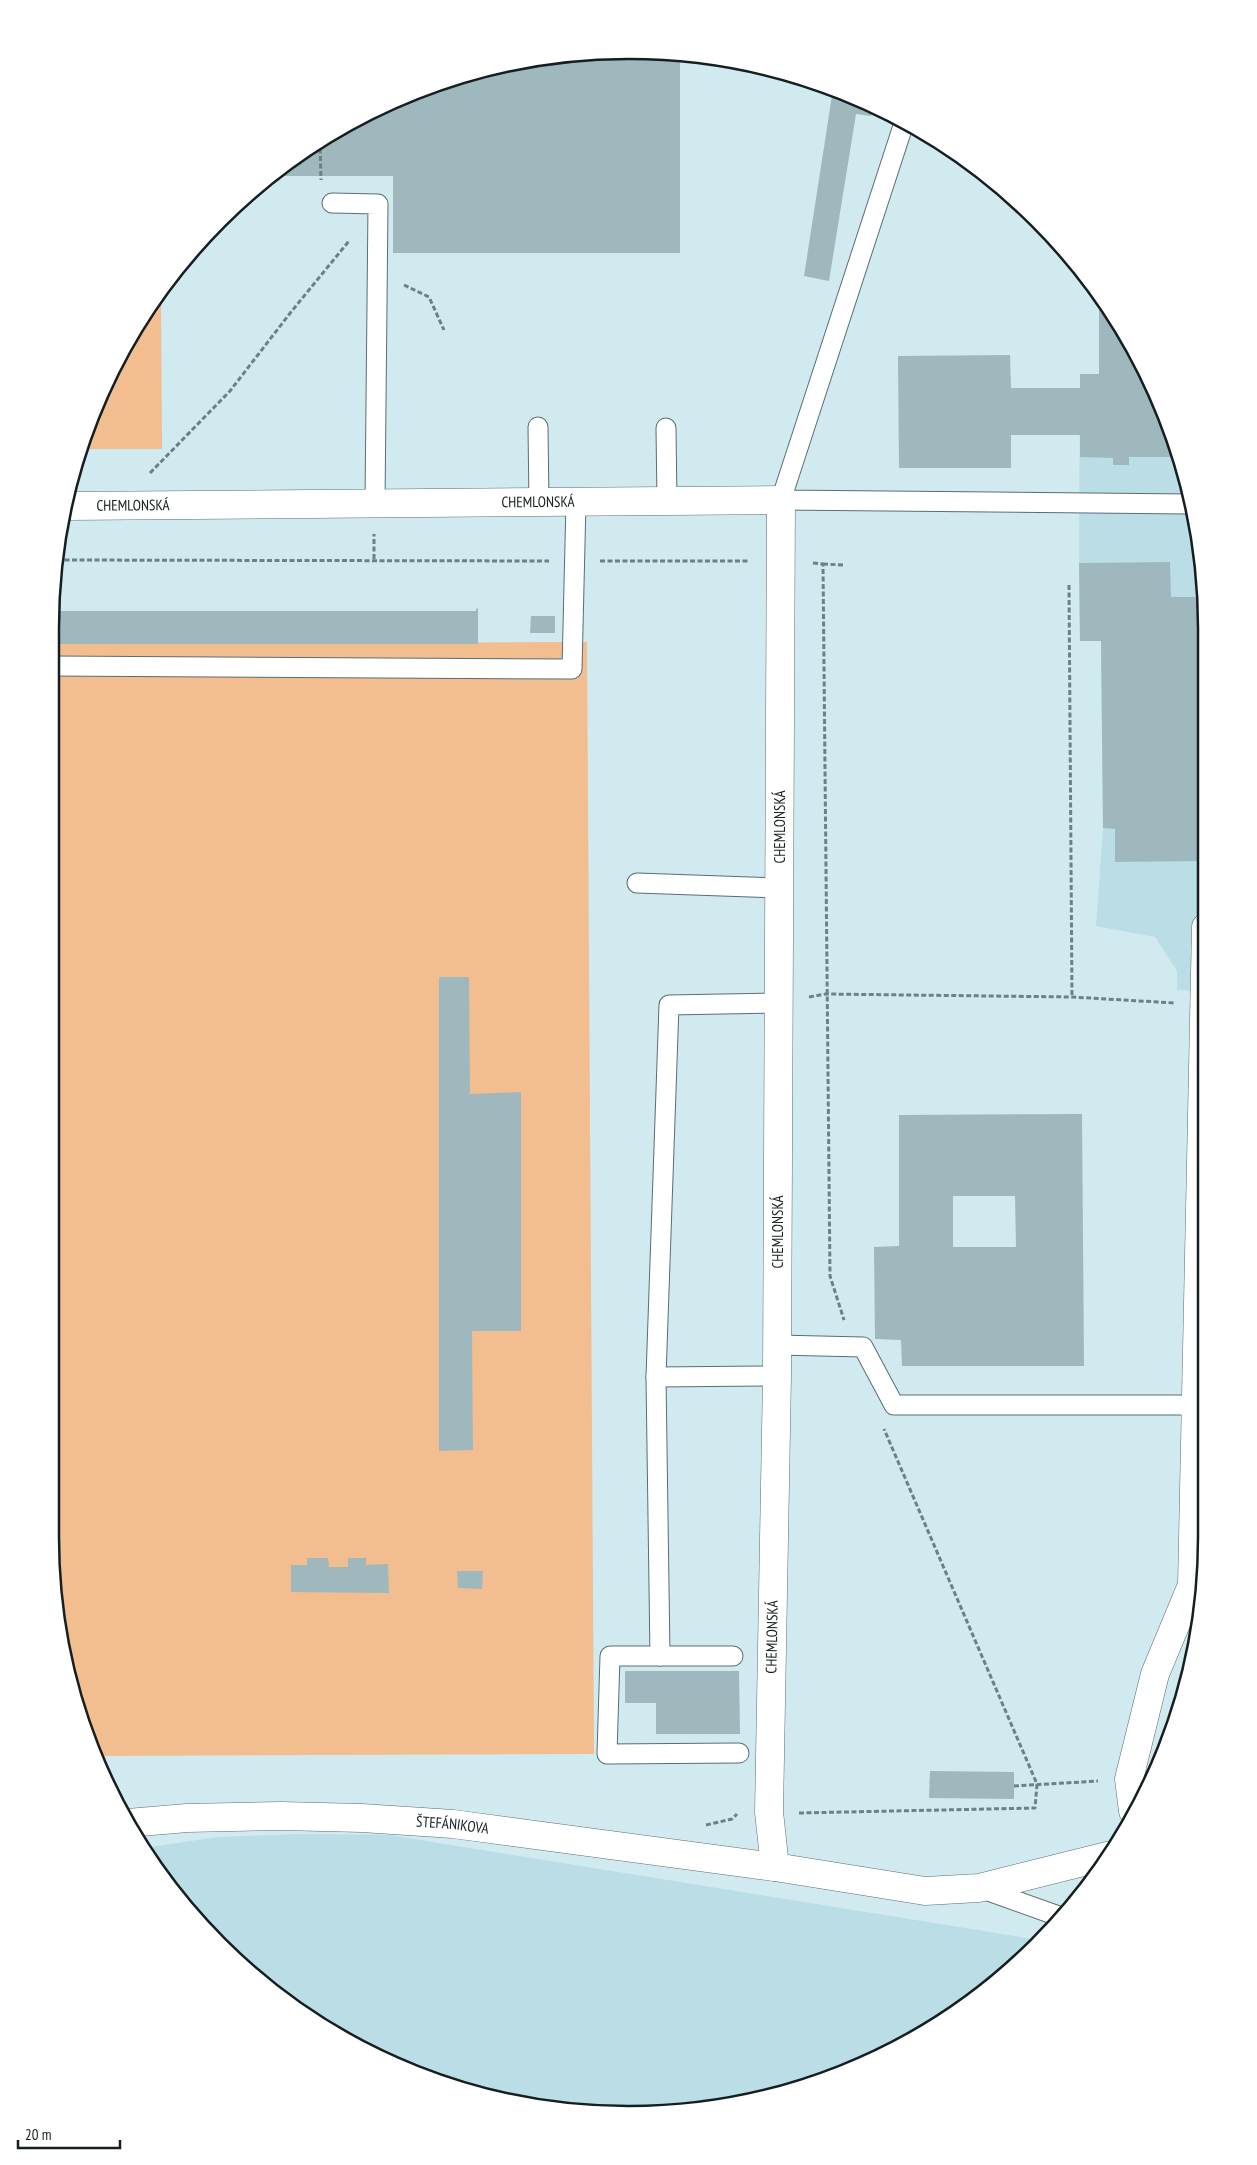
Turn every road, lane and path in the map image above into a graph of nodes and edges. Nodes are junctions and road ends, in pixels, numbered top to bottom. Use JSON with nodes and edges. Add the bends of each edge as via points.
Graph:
{"nodes":[{"id":1,"x":902,"y":129,"type":"edge"},
{"id":2,"x":320,"y":150,"type":"edge"},
{"id":3,"x":320,"y":176,"type":"dead end"},
{"id":4,"x":332,"y":203,"type":"dead end"},
{"id":5,"x":378,"y":204,"type":"junction"},
{"id":6,"x":378,"y":273,"type":"junction"},
{"id":7,"x":444,"y":330,"type":"dead end"},
{"id":8,"x":538,"y":427,"type":"dead end"},
{"id":9,"x":666,"y":428,"type":"dead end"},
{"id":10,"x":781,"y":500,"type":"junction"},
{"id":11,"x":576,"y":502,"type":"junction"},
{"id":12,"x":667,"y":502,"type":"junction"},
{"id":13,"x":375,"y":503,"type":"junction"},
{"id":14,"x":539,"y":503,"type":"junction"},
{"id":15,"x":1184,"y":504,"type":"edge"},
{"id":16,"x":72,"y":506,"type":"edge"},
{"id":17,"x":117,"y":506,"type":"junction"},
{"id":18,"x":63,"y":560,"type":"edge"},
{"id":19,"x":575,"y":561,"type":"junction"},
{"id":20,"x":781,"y":561,"type":"junction"},
{"id":21,"x":823,"y":564,"type":"junction"},
{"id":22,"x":844,"y":565,"type":"dead end"},
{"id":23,"x":1069,"y":585,"type":"dead end"},
{"id":24,"x":59,"y":666,"type":"edge"},
{"id":25,"x":637,"y":883,"type":"dead end"},
{"id":26,"x":779,"y":888,"type":"junction"},
{"id":27,"x":826,"y":994,"type":"junction"},
{"id":28,"x":1072,"y":997,"type":"junction"},
{"id":29,"x":779,"y":1004,"type":"junction"},
{"id":30,"x":1198,"y":1005,"type":"edge"},
{"id":31,"x":1198,"y":1305,"type":"edge"},
{"id":32,"x":777,"y":1345,"type":"junction"},
{"id":33,"x":852,"y":1346,"type":"junction"},
{"id":34,"x":777,"y":1376,"type":"junction"},
{"id":35,"x":656,"y":1377,"type":"junction"},
{"id":36,"x":1196,"y":1405,"type":"junction"},
{"id":37,"x":880,"y":1421,"type":"dead end"},
{"id":38,"x":1195,"y":1592,"type":"edge"},
{"id":39,"x":1195,"y":1597,"type":"edge"},
{"id":40,"x":660,"y":1656,"type":"junction"},
{"id":41,"x":733,"y":1656,"type":"dead end"},
{"id":42,"x":739,"y":1753,"type":"dead end"},
{"id":43,"x":1129,"y":1779,"type":"junction"},
{"id":44,"x":1037,"y":1784,"type":"junction"},
{"id":45,"x":1014,"y":1786,"type":"dead end"},
{"id":46,"x":1132,"y":1802,"type":"edge"},
{"id":47,"x":794,"y":1813,"type":"dead end"},
{"id":48,"x":136,"y":1822,"type":"edge"},
{"id":49,"x":1098,"y":1858,"type":"edge"},
{"id":50,"x":775,"y":1867,"type":"junction"},
{"id":51,"x":979,"y":1888,"type":"junction"},
{"id":52,"x":1054,"y":1915,"type":"edge"}],
"edges":[{"from":1,"to":10,"type":"lane"},
{"from":2,"to":3,"type":"path"},
{"from":4,"to":5,"type":"lane"},
{"from":5,"to":6,"type":"lane"},
{"from":5,"to":17,"type":"path","via":[[230,391]]},
{"from":6,"to":7,"type":"path","via":[[429,297]]},
{"from":6,"to":13,"type":"lane"},
{"from":8,"to":14,"type":"lane"},
{"from":9,"to":12,"type":"lane"},
{"from":10,"to":12,"type":"street","name":"CHEMLONSKÁ"},
{"from":10,"to":15,"type":"lane"},
{"from":10,"to":20,"type":"street","name":"CHEMLONSKÁ"},
{"from":11,"to":12,"type":"street","name":"CHEMLONSKÁ"},
{"from":11,"to":14,"type":"street","name":"CHEMLONSKÁ"},
{"from":11,"to":19,"type":"lane"},
{"from":13,"to":14,"type":"street","name":"CHEMLONSKÁ"},
{"from":13,"to":17,"type":"street","name":"CHEMLONSKÁ"},
{"from":16,"to":17,"type":"street","name":"CHEMLONSKÁ"},
{"from":18,"to":19,"type":"path"},
{"from":19,"to":20,"type":"path"},
{"from":19,"to":24,"type":"lane","via":[[572,669]]},
{"from":20,"to":21,"type":"path"},
{"from":20,"to":26,"type":"street","name":"CHEMLONSKÁ"},
{"from":21,"to":22,"type":"path"},
{"from":21,"to":27,"type":"path"},
{"from":23,"to":28,"type":"path"},
{"from":25,"to":26,"type":"lane"},
{"from":26,"to":29,"type":"street","name":"CHEMLONSKÁ"},
{"from":27,"to":28,"type":"path"},
{"from":27,"to":29,"type":"path"},
{"from":27,"to":33,"type":"path","via":[[830,1276]]},
{"from":28,"to":30,"type":"path"},
{"from":29,"to":32,"type":"street","name":"CHEMLONSKÁ"},
{"from":29,"to":35,"type":"lane","via":[[669,1005]]},
{"from":31,"to":36,"type":"street"},
{"from":32,"to":33,"type":"lane"},
{"from":32,"to":34,"type":"street","name":"CHEMLONSKÁ"},
{"from":33,"to":36,"type":"lane","via":[[863,1347],[894,1404]]},
{"from":34,"to":35,"type":"lane"},
{"from":34,"to":50,"type":"street","name":"CHEMLONSKÁ","via":[[769,1812]]},
{"from":35,"to":40,"type":"lane"},
{"from":36,"to":38,"type":"street"},
{"from":37,"to":44,"type":"path"},
{"from":39,"to":43,"type":"street","via":[[1155,1674]]},
{"from":40,"to":41,"type":"lane"},
{"from":40,"to":42,"type":"lane","via":[[610,1656],[607,1754]]},
{"from":43,"to":44,"type":"path"},
{"from":43,"to":46,"type":"street"},
{"from":44,"to":45,"type":"path"},
{"from":44,"to":47,"type":"path","via":[[1035,1808]]},
{"from":48,"to":50,"type":"street","name":"ŠTEFÁNIKOVA","via":[[280,1816],[453,1824]]},
{"from":49,"to":51,"type":"street","name":"ŠTEFÁNIKOVA"},
{"from":50,"to":51,"type":"street","name":"ŠTEFÁNIKOVA","via":[[925,1890]]},
{"from":51,"to":52,"type":"lane"}]}
